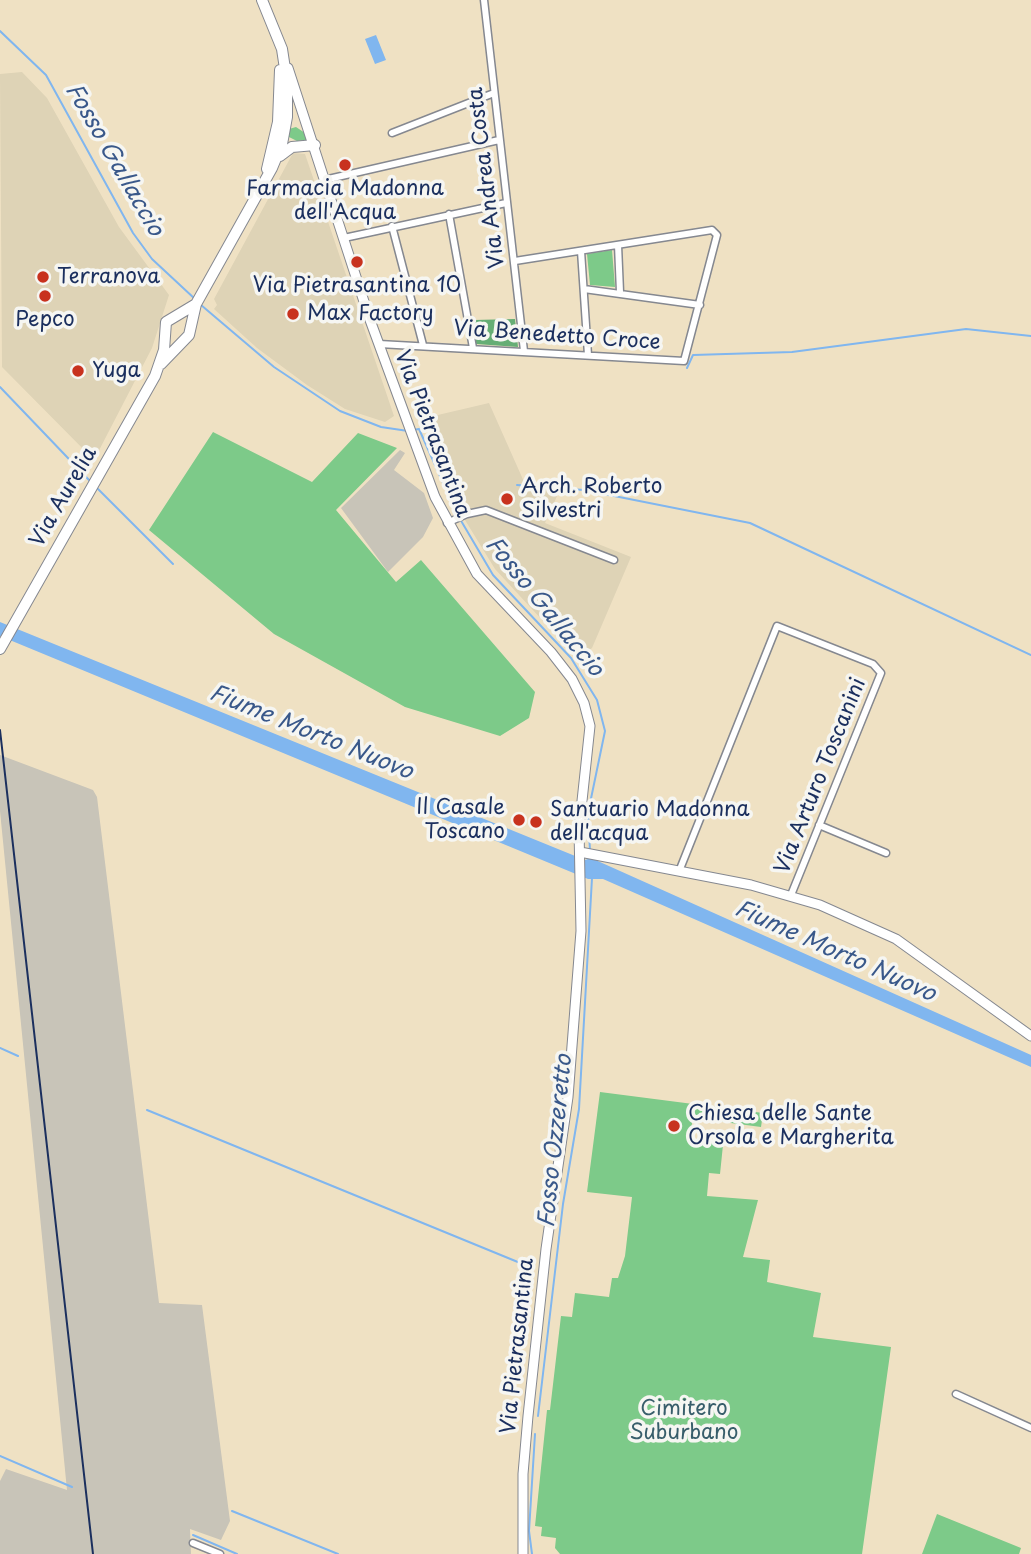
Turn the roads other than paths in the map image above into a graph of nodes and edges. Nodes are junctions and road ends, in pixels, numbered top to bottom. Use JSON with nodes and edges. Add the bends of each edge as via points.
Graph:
{"nodes":[{"id":1,"x":262,"y":0,"type":"edge"},
{"id":2,"x":484,"y":0,"type":"edge"},
{"id":3,"x":270,"y":20,"type":"junction"},
{"id":4,"x":282,"y":53,"type":"junction"},
{"id":5,"x":494,"y":93,"type":"junction"},
{"id":6,"x":392,"y":133,"type":"dead end"},
{"id":7,"x":499,"y":140,"type":"junction"},
{"id":8,"x":315,"y":145,"type":"junction"},
{"id":9,"x":274,"y":165,"type":"junction"},
{"id":10,"x":324,"y":180,"type":"junction"},
{"id":11,"x":260,"y":190,"type":"junction"},
{"id":12,"x":506,"y":203,"type":"junction"},
{"id":13,"x":449,"y":214,"type":"junction"},
{"id":14,"x":392,"y":226,"type":"junction"},
{"id":15,"x":344,"y":238,"type":"junction"},
{"id":16,"x":618,"y":245,"type":"junction"},
{"id":17,"x":581,"y":251,"type":"junction"},
{"id":18,"x":515,"y":261,"type":"junction"},
{"id":19,"x":584,"y":289,"type":"junction"},
{"id":20,"x":620,"y":292,"type":"junction"},
{"id":21,"x":196,"y":304,"type":"junction"},
{"id":22,"x":700,"y":304,"type":"junction"},
{"id":23,"x":177,"y":315,"type":"junction"},
{"id":24,"x":191,"y":331,"type":"junction"},
{"id":25,"x":165,"y":334,"type":"junction"},
{"id":26,"x":182,"y":341,"type":"junction"},
{"id":27,"x":379,"y":344,"type":"junction"},
{"id":28,"x":423,"y":345,"type":"junction"},
{"id":29,"x":472,"y":348,"type":"junction"},
{"id":30,"x":524,"y":351,"type":"junction"},
{"id":31,"x":588,"y":355,"type":"junction"},
{"id":32,"x":160,"y":364,"type":"junction"},
{"id":33,"x":447,"y":523,"type":"junction"},
{"id":34,"x":614,"y":560,"type":"dead end"},
{"id":35,"x":0,"y":649,"type":"edge"},
{"id":36,"x":819,"y":825,"type":"junction"},
{"id":37,"x":585,"y":853,"type":"junction"},
{"id":38,"x":887,"y":853,"type":"dead end"},
{"id":39,"x":680,"y":869,"type":"junction"},
{"id":40,"x":791,"y":895,"type":"junction"},
{"id":41,"x":1031,"y":1037,"type":"edge"},
{"id":42,"x":956,"y":1394,"type":"dead end"},
{"id":43,"x":1031,"y":1427,"type":"edge"},
{"id":44,"x":193,"y":1543,"type":"dead end"},
{"id":45,"x":220,"y":1554,"type":"edge"},
{"id":46,"x":523,"y":1554,"type":"edge"}],
"edges":[{"from":1,"to":3,"type":"main road"},
{"from":2,"to":5,"type":"street","name":"Via Andrea Costa"},
{"from":3,"to":4,"type":"main road"},
{"from":3,"to":11,"type":"main road","via":[[281,97]]},
{"from":4,"to":8,"type":"street","name":"Via Pietrasantina"},
{"from":4,"to":9,"type":"main road","via":[[287,117]]},
{"from":5,"to":6,"type":"street"},
{"from":5,"to":7,"type":"street","name":"Via Andrea Costa"},
{"from":7,"to":10,"type":"street"},
{"from":7,"to":12,"type":"street","name":"Via Andrea Costa"},
{"from":8,"to":9,"type":"main road","via":[[289,148]]},
{"from":8,"to":10,"type":"street","name":"Via Pietrasantina"},
{"from":9,"to":11,"type":"main road"},
{"from":10,"to":15,"type":"street","name":"Via Pietrasantina"},
{"from":11,"to":21,"type":"main road"},
{"from":12,"to":13,"type":"street"},
{"from":12,"to":18,"type":"street","name":"Via Andrea Costa"},
{"from":13,"to":14,"type":"street"},
{"from":13,"to":29,"type":"street"},
{"from":14,"to":15,"type":"street"},
{"from":14,"to":28,"type":"street"},
{"from":15,"to":27,"type":"street","name":"Via Pietrasantina"},
{"from":16,"to":17,"type":"street"},
{"from":16,"to":20,"type":"street"},
{"from":16,"to":22,"type":"street","name":"Via Benedetto Croce","via":[[716,232]]},
{"from":17,"to":18,"type":"street"},
{"from":17,"to":19,"type":"street"},
{"from":18,"to":30,"type":"street","name":"Via Andrea Costa"},
{"from":19,"to":20,"type":"street"},
{"from":19,"to":31,"type":"street"},
{"from":20,"to":22,"type":"street"},
{"from":21,"to":23,"type":"main road"},
{"from":21,"to":24,"type":"main road"},
{"from":22,"to":31,"type":"street","name":"Via Benedetto Croce","via":[[684,361]]},
{"from":23,"to":24,"type":"main road","via":[[188,320]]},
{"from":23,"to":25,"type":"main road","via":[[166,322]]},
{"from":24,"to":26,"type":"main road"},
{"from":25,"to":26,"type":"main road"},
{"from":25,"to":32,"type":"main road","name":"Via Aurelia"},
{"from":26,"to":32,"type":"main road","name":"Via Aurelia"},
{"from":27,"to":28,"type":"street","name":"Via Benedetto Croce"},
{"from":27,"to":33,"type":"street","name":"Via Pietrasantina"},
{"from":28,"to":29,"type":"street","name":"Via Benedetto Croce"},
{"from":29,"to":30,"type":"street","name":"Via Benedetto Croce"},
{"from":30,"to":31,"type":"street","name":"Via Benedetto Croce"},
{"from":32,"to":35,"type":"main road","name":"Via Aurelia"},
{"from":33,"to":34,"type":"street","via":[[486,510]]},
{"from":33,"to":37,"type":"street","name":"Via Pietrasantina","via":[[477,574],[559,661],[582,698],[590,738],[581,805]]},
{"from":36,"to":38,"type":"street"},
{"from":36,"to":39,"type":"street","name":"Via Arturo Toscanini","via":[[880,669],[777,626]]},
{"from":36,"to":40,"type":"street","name":"Via Arturo Toscanini"},
{"from":37,"to":39,"type":"street"},
{"from":37,"to":46,"type":"street","name":"Via Pietrasantina","via":[[568,1104],[546,1249],[524,1460]]},
{"from":39,"to":40,"type":"street"},
{"from":40,"to":41,"type":"street","via":[[896,939]]},
{"from":42,"to":43,"type":"street"},
{"from":44,"to":45,"type":"street"}]}
